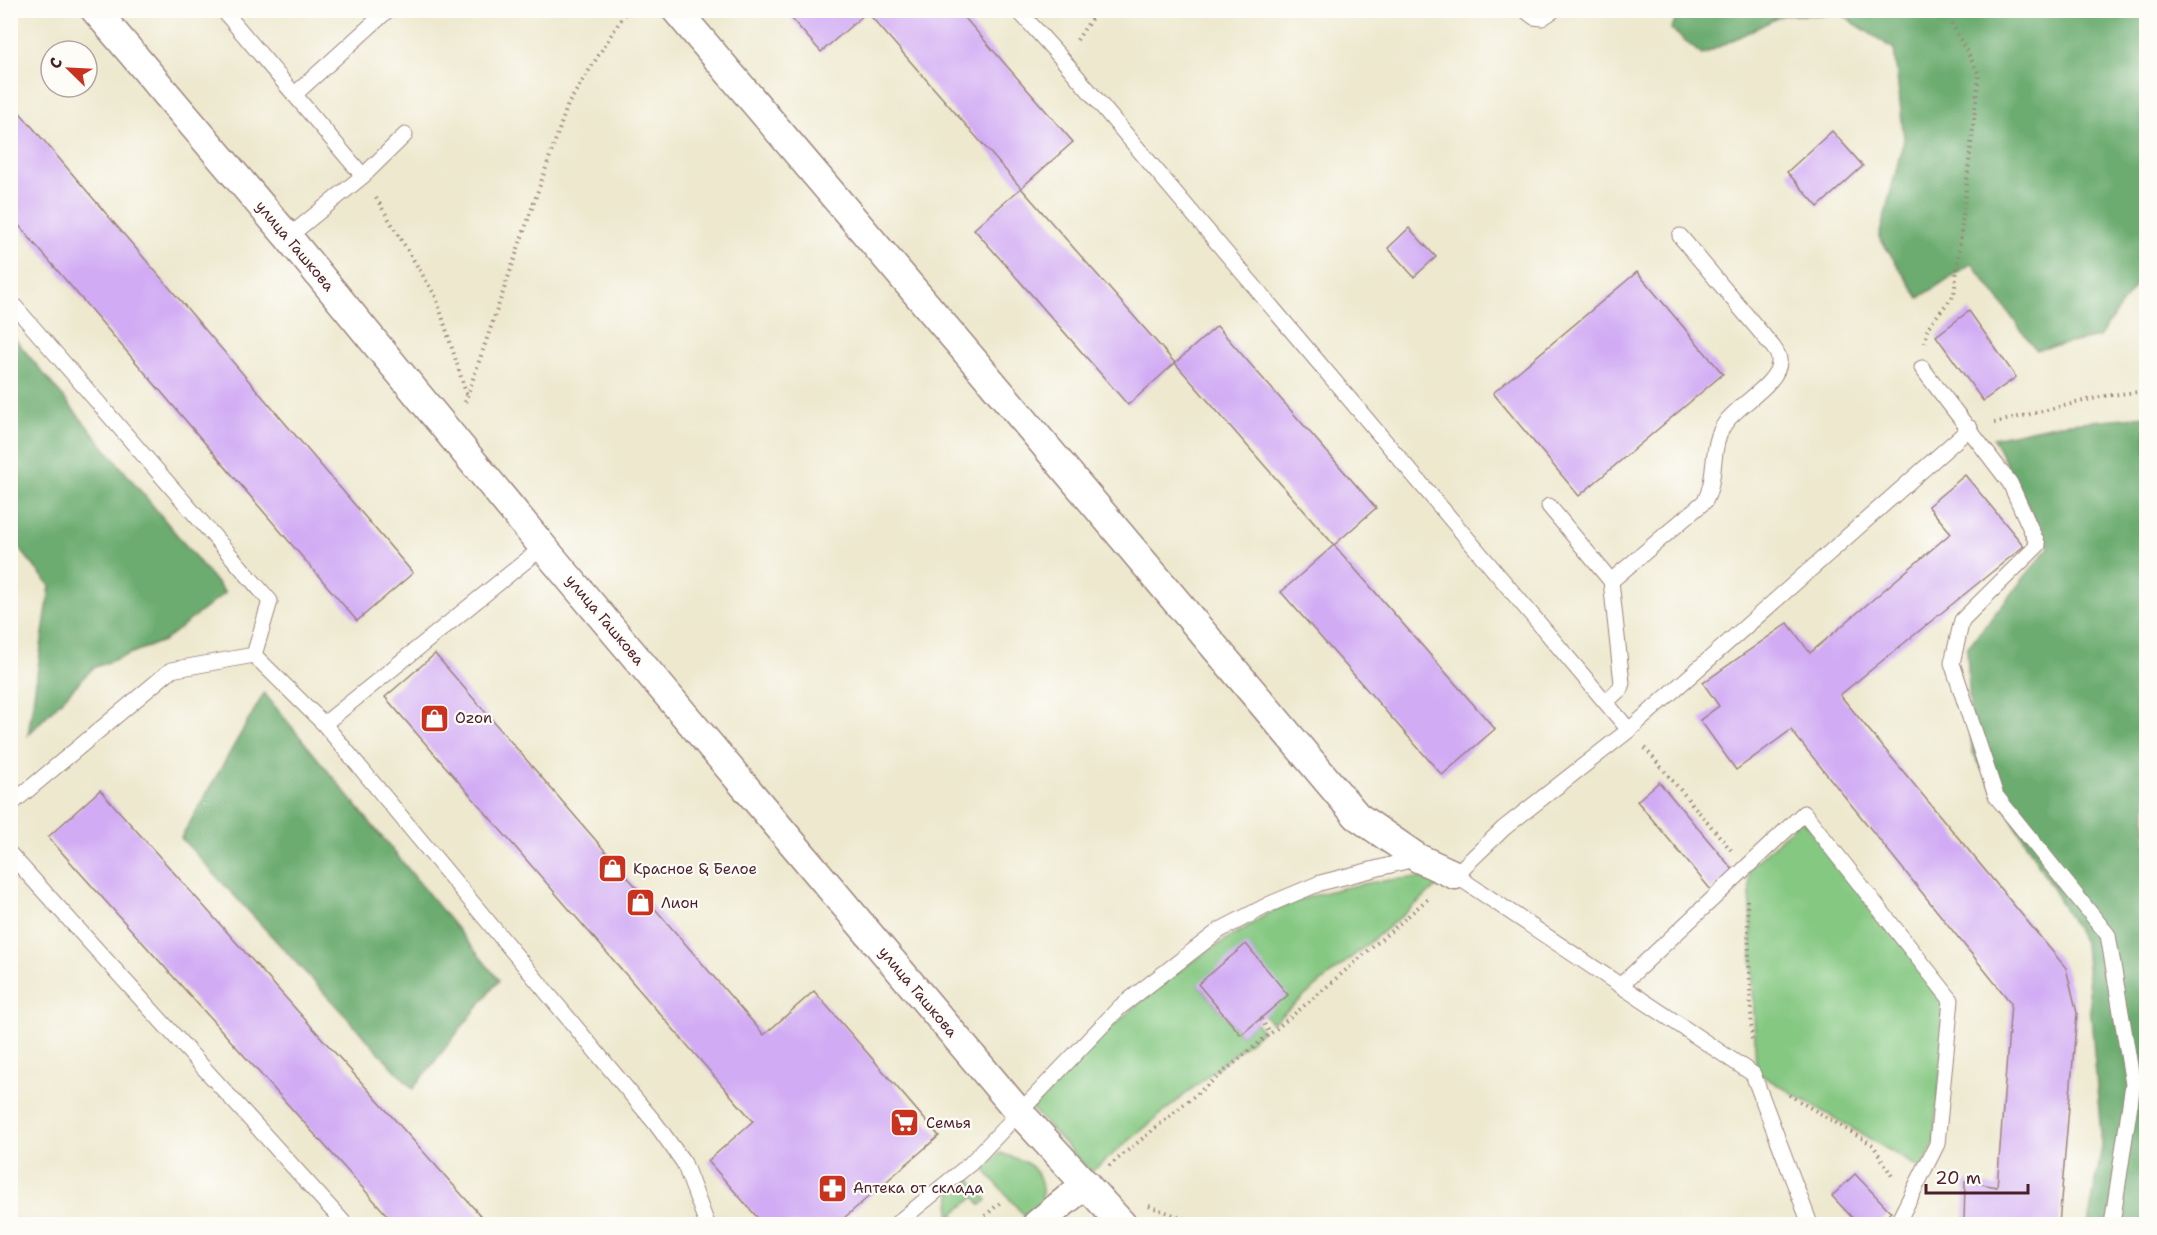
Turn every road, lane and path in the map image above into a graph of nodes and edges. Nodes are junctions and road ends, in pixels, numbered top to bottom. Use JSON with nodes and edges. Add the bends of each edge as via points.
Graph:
{"nodes":[{"id":1,"x":95,"y":10,"type":"edge"},
{"id":2,"x":223,"y":10,"type":"edge"},
{"id":3,"x":388,"y":10,"type":"edge"},
{"id":4,"x":627,"y":10,"type":"edge"},
{"id":5,"x":676,"y":10,"type":"edge"},
{"id":6,"x":1018,"y":10,"type":"edge"},
{"id":7,"x":1096,"y":10,"type":"edge"},
{"id":8,"x":1525,"y":10,"type":"edge"},
{"id":9,"x":1554,"y":10,"type":"edge"},
{"id":10,"x":1944,"y":10,"type":"edge"},
{"id":11,"x":1063,"y":60,"type":"junction"},
{"id":12,"x":294,"y":95,"type":"junction"},
{"id":13,"x":405,"y":135,"type":"dead end"},
{"id":14,"x":363,"y":176,"type":"junction"},
{"id":15,"x":1680,"y":236,"type":"dead end"},
{"id":16,"x":288,"y":237,"type":"junction"},
{"id":17,"x":10,"y":301,"type":"edge"},
{"id":18,"x":1922,"y":368,"type":"joint"},
{"id":19,"x":2146,"y":391,"type":"edge"},
{"id":20,"x":467,"y":396,"type":"junction"},
{"id":21,"x":1970,"y":428,"type":"junction"},
{"id":22,"x":453,"y":437,"type":"junction"},
{"id":23,"x":1549,"y":507,"type":"dead end"},
{"id":24,"x":543,"y":547,"type":"junction"},
{"id":25,"x":1611,"y":581,"type":"junction"},
{"id":26,"x":254,"y":655,"type":"junction"},
{"id":27,"x":1605,"y":702,"type":"junction"},
{"id":28,"x":324,"y":724,"type":"junction"},
{"id":29,"x":1629,"y":730,"type":"junction"},
{"id":30,"x":10,"y":805,"type":"edge"},
{"id":31,"x":10,"y":854,"type":"edge"},
{"id":32,"x":1418,"y":858,"type":"junction"},
{"id":33,"x":1455,"y":875,"type":"junction"},
{"id":34,"x":1621,"y":985,"type":"junction"},
{"id":35,"x":1261,"y":1019,"type":"dead end"},
{"id":36,"x":1270,"y":1033,"type":"junction"},
{"id":37,"x":1753,"y":1074,"type":"junction"},
{"id":38,"x":1019,"y":1112,"type":"junction"},
{"id":39,"x":1086,"y":1184,"type":"junction"},
{"id":40,"x":1002,"y":1201,"type":"dead end"},
{"id":41,"x":1909,"y":1202,"type":"junction"},
{"id":42,"x":345,"y":1224,"type":"edge"},
{"id":43,"x":707,"y":1224,"type":"edge"},
{"id":44,"x":896,"y":1224,"type":"edge"},
{"id":45,"x":976,"y":1224,"type":"edge"},
{"id":46,"x":1037,"y":1224,"type":"edge"},
{"id":47,"x":1122,"y":1224,"type":"edge"},
{"id":48,"x":1810,"y":1224,"type":"edge"},
{"id":49,"x":1897,"y":1224,"type":"edge"},
{"id":50,"x":2112,"y":1224,"type":"edge"}],
"edges":[{"from":1,"to":16,"type":"street","name":"улица Гашкова"},
{"from":2,"to":12,"type":"lane"},
{"from":3,"to":12,"type":"lane"},
{"from":4,"to":20,"type":"path","via":[[568,104]]},
{"from":5,"to":32,"type":"street","via":[[1357,816]]},
{"from":6,"to":11,"type":"lane"},
{"from":7,"to":11,"type":"path"},
{"from":8,"to":9,"type":"lane","via":[[1542,18]]},
{"from":10,"to":18,"type":"path","via":[[1979,74],[1954,295],[1928,327]]},
{"from":11,"to":27,"type":"lane"},
{"from":12,"to":14,"type":"lane"},
{"from":13,"to":14,"type":"lane"},
{"from":14,"to":16,"type":"lane"},
{"from":14,"to":20,"type":"path","via":[[436,297]]},
{"from":15,"to":25,"type":"lane","via":[[1773,347],[1779,358],[1778,372],[1725,423],[1705,501]]},
{"from":16,"to":22,"type":"street","name":"улица Гашкова"},
{"from":17,"to":26,"type":"lane","via":[[270,601]]},
{"from":18,"to":21,"type":"lane"},
{"from":19,"to":21,"type":"path","via":[[2104,396]]},
{"from":20,"to":22,"type":"path"},
{"from":21,"to":29,"type":"lane"},
{"from":21,"to":50,"type":"lane","via":[[2010,483],[2038,545],[1962,620],[1952,663],[1996,796],[2108,935],[2133,1084]]},
{"from":22,"to":24,"type":"street","name":"улица Гашкова"},
{"from":23,"to":25,"type":"lane"},
{"from":24,"to":28,"type":"lane"},
{"from":24,"to":38,"type":"street","name":"улица Гашкова"},
{"from":25,"to":27,"type":"lane","via":[[1622,683]]},
{"from":26,"to":28,"type":"lane"},
{"from":26,"to":30,"type":"lane","via":[[171,670]]},
{"from":27,"to":29,"type":"lane"},
{"from":28,"to":43,"type":"lane","via":[[656,1124],[684,1163]]},
{"from":29,"to":33,"type":"lane","via":[[1504,828]]},
{"from":31,"to":42,"type":"lane"},
{"from":32,"to":33,"type":"street"},
{"from":32,"to":38,"type":"lane","via":[[1320,884],[1220,930],[1120,1007]]},
{"from":33,"to":34,"type":"lane"},
{"from":33,"to":36,"type":"path"},
{"from":34,"to":37,"type":"lane"},
{"from":34,"to":41,"type":"lane","via":[[1804,813],[1951,1000],[1937,1144]]},
{"from":35,"to":36,"type":"path"},
{"from":36,"to":39,"type":"path"},
{"from":37,"to":41,"type":"path","via":[[1873,1145]]},
{"from":37,"to":48,"type":"lane"},
{"from":38,"to":39,"type":"street","name":"улица Гашкова"},
{"from":38,"to":44,"type":"lane","via":[[970,1164]]},
{"from":39,"to":46,"type":"street"},
{"from":39,"to":47,"type":"street","name":"улица Гашкова"},
{"from":40,"to":45,"type":"path"},
{"from":41,"to":49,"type":"lane"}]}
